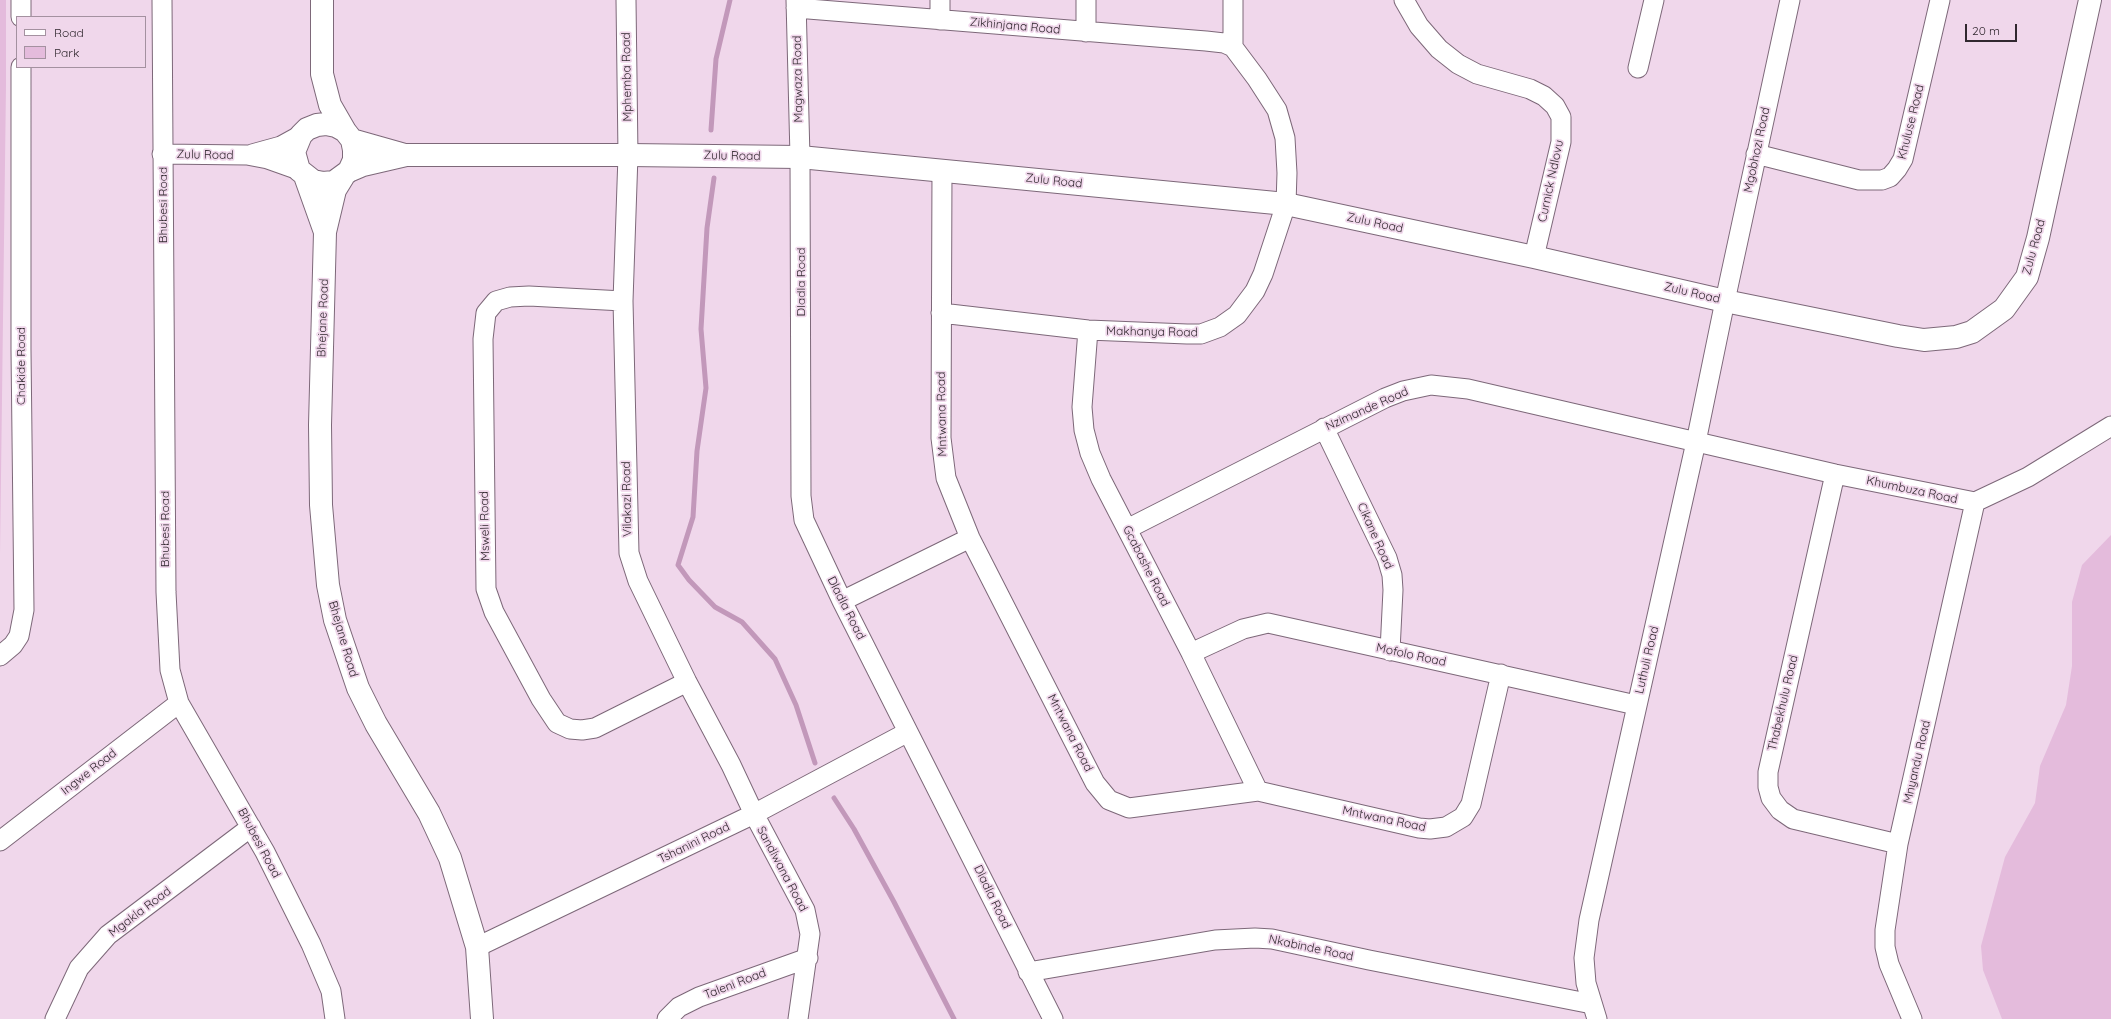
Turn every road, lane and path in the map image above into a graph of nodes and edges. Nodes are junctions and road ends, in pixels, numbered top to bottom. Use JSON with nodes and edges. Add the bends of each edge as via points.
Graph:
{"nodes":[{"id":1,"x":21,"y":0,"type":"edge"},
{"id":2,"x":162,"y":0,"type":"edge"},
{"id":3,"x":322,"y":0,"type":"edge"},
{"id":4,"x":626,"y":0,"type":"edge"},
{"id":5,"x":940,"y":0,"type":"edge"},
{"id":6,"x":1086,"y":0,"type":"edge"},
{"id":7,"x":1233,"y":0,"type":"edge"},
{"id":8,"x":1404,"y":0,"type":"edge"},
{"id":9,"x":1654,"y":0,"type":"edge"},
{"id":10,"x":1790,"y":0,"type":"edge"},
{"id":11,"x":1940,"y":0,"type":"edge"},
{"id":12,"x":2090,"y":0,"type":"edge"},
{"id":13,"x":796,"y":4,"type":"edge"},
{"id":14,"x":21,"y":16,"type":"edge"},
{"id":15,"x":940,"y":20,"type":"junction"},
{"id":16,"x":1086,"y":32,"type":"junction"},
{"id":17,"x":1233,"y":47,"type":"junction"},
{"id":18,"x":21,"y":68,"type":"edge"},
{"id":19,"x":1638,"y":68,"type":"dead end"},
{"id":20,"x":322,"y":74,"type":"junction"},
{"id":21,"x":304,"y":132,"type":"junction"},
{"id":22,"x":348,"y":136,"type":"junction"},
{"id":23,"x":162,"y":154,"type":"junction"},
{"id":24,"x":1756,"y":154,"type":"junction"},
{"id":25,"x":247,"y":155,"type":"junction"},
{"id":26,"x":406,"y":155,"type":"junction"},
{"id":27,"x":628,"y":155,"type":"junction"},
{"id":28,"x":800,"y":157,"type":"junction"},
{"id":29,"x":942,"y":170,"type":"junction"},
{"id":30,"x":302,"y":173,"type":"junction"},
{"id":31,"x":346,"y":174,"type":"junction"},
{"id":32,"x":1286,"y":204,"type":"junction"},
{"id":33,"x":325,"y":232,"type":"junction"},
{"id":34,"x":1534,"y":257,"type":"junction"},
{"id":35,"x":623,"y":301,"type":"junction"},
{"id":36,"x":1725,"y":301,"type":"junction"},
{"id":37,"x":941,"y":313,"type":"junction"},
{"id":38,"x":1088,"y":330,"type":"junction"},
{"id":39,"x":2111,"y":426,"type":"edge"},
{"id":40,"x":1324,"y":428,"type":"junction"},
{"id":41,"x":1696,"y":442,"type":"junction"},
{"id":42,"x":1835,"y":474,"type":"junction"},
{"id":43,"x":1976,"y":502,"type":"junction"},
{"id":44,"x":1127,"y":529,"type":"junction"},
{"id":45,"x":970,"y":538,"type":"junction"},
{"id":46,"x":842,"y":602,"type":"junction"},
{"id":47,"x":1390,"y":651,"type":"junction"},
{"id":48,"x":1191,"y":653,"type":"junction"},
{"id":49,"x":0,"y":656,"type":"edge"},
{"id":50,"x":1501,"y":674,"type":"junction"},
{"id":51,"x":687,"y":682,"type":"junction"},
{"id":52,"x":179,"y":703,"type":"junction"},
{"id":53,"x":1636,"y":705,"type":"junction"},
{"id":54,"x":908,"y":732,"type":"junction"},
{"id":55,"x":1258,"y":791,"type":"junction"},
{"id":56,"x":754,"y":814,"type":"junction"},
{"id":57,"x":251,"y":827,"type":"junction"},
{"id":58,"x":0,"y":842,"type":"edge"},
{"id":59,"x":1898,"y":844,"type":"junction"},
{"id":60,"x":477,"y":947,"type":"junction"},
{"id":61,"x":808,"y":958,"type":"junction"},
{"id":62,"x":1028,"y":972,"type":"junction"},
{"id":63,"x":1594,"y":1011,"type":"edge"},
{"id":64,"x":55,"y":1019,"type":"edge"},
{"id":65,"x":335,"y":1019,"type":"edge"},
{"id":66,"x":482,"y":1019,"type":"edge"},
{"id":67,"x":667,"y":1019,"type":"edge"},
{"id":68,"x":798,"y":1019,"type":"edge"},
{"id":69,"x":1053,"y":1019,"type":"edge"},
{"id":70,"x":1912,"y":1019,"type":"edge"}],
"edges":[{"from":1,"to":14,"type":"street"},
{"from":2,"to":23,"type":"street","name":"Bhubesi Road"},
{"from":3,"to":20,"type":"street"},
{"from":4,"to":27,"type":"street","name":"Mphemba Road"},
{"from":5,"to":15,"type":"street"},
{"from":6,"to":16,"type":"street"},
{"from":7,"to":17,"type":"street"},
{"from":8,"to":34,"type":"street","name":"Curnick Ndlovu","via":[[1424,32],[1439,49],[1458,64],[1477,74],[1530,89],[1544,96],[1555,106],[1561,117],[1561,142]]},
{"from":9,"to":19,"type":"street"},
{"from":10,"to":24,"type":"street","name":"Mgobhozi Road"},
{"from":11,"to":24,"type":"street","name":"Khuluse Road","via":[[1903,159],[1890,177],[1882,180],[1859,180]]},
{"from":12,"to":36,"type":"street","name":"Zulu Road","via":[[2027,278],[2004,309],[1972,332],[1956,337],[1924,340]]},
{"from":13,"to":15,"type":"street","name":"Zikhinjana Road"},
{"from":13,"to":28,"type":"street","name":"Magwaza Road"},
{"from":15,"to":16,"type":"street","name":"Zikhinjana Road"},
{"from":16,"to":17,"type":"street","name":"Zikhinjana Road","via":[[1206,40]]},
{"from":17,"to":32,"type":"street","via":[[1268,95],[1282,122],[1285,138]]},
{"from":18,"to":49,"type":"street","name":"Chakide Road","via":[[24,610],[19,636]]},
{"from":20,"to":21,"type":"street"},
{"from":20,"to":22,"type":"street","via":[[330,106]]},
{"from":21,"to":22,"type":"street","via":[[316,125],[326,124],[336,126]]},
{"from":21,"to":25,"type":"street","name":"Zulu Road","via":[[281,146]]},
{"from":21,"to":30,"type":"street","via":[[294,152]]},
{"from":22,"to":26,"type":"street","name":"Zulu Road"},
{"from":22,"to":31,"type":"street","via":[[354,160]]},
{"from":23,"to":25,"type":"street","name":"Zulu Road"},
{"from":23,"to":52,"type":"street","name":"Bhubesi Road","via":[[166,592],[170,670]]},
{"from":24,"to":36,"type":"street","name":"Mgobhozi Road"},
{"from":25,"to":30,"type":"street","name":"Zulu Road","via":[[268,159]]},
{"from":26,"to":27,"type":"street","name":"Zulu Road"},
{"from":26,"to":31,"type":"street","name":"Zulu Road","via":[[363,165]]},
{"from":27,"to":28,"type":"street","name":"Zulu Road"},
{"from":27,"to":35,"type":"street","name":"Vilakazi Road"},
{"from":28,"to":29,"type":"street","name":"Zulu Road"},
{"from":28,"to":46,"type":"street","name":"Dladla Road","via":[[803,512],[808,529]]},
{"from":29,"to":32,"type":"street","name":"Zulu Road"},
{"from":29,"to":37,"type":"street","name":"Mntwana Road"},
{"from":30,"to":31,"type":"street","via":[[313,181],[324,183],[334,182]]},
{"from":30,"to":33,"type":"street","name":"Bhejane Road"},
{"from":31,"to":33,"type":"street","name":"Bhejane Road","via":[[336,190]]},
{"from":32,"to":34,"type":"street","name":"Zulu Road"},
{"from":32,"to":38,"type":"street","name":"Makhanya Road","via":[[1255,291],[1237,315],[1220,328],[1201,334]]},
{"from":33,"to":60,"type":"street","name":"Bhejane Road","via":[[320,505],[324,555],[336,620],[358,688],[376,724],[430,813],[450,858]]},
{"from":34,"to":36,"type":"street","name":"Zulu Road"},
{"from":35,"to":51,"type":"street","name":"Vilakazi Road","via":[[629,553],[638,581]]},
{"from":35,"to":51,"type":"street","name":"Msweli Road","via":[[510,297],[496,301],[486,313],[483,339],[486,589],[494,612],[557,724],[570,729],[595,728]]},
{"from":36,"to":41,"type":"street","name":"Luthuli Road"},
{"from":37,"to":38,"type":"street","name":"Makhanya Road"},
{"from":37,"to":45,"type":"street","name":"Mntwana Road","via":[[942,452],[951,494]]},
{"from":38,"to":44,"type":"street","name":"Gcabashe Road","via":[[1082,407],[1084,430],[1101,479]]},
{"from":39,"to":43,"type":"street","via":[[2028,477]]},
{"from":40,"to":41,"type":"street","name":"Nzimande Road","via":[[1403,391],[1431,385],[1468,389]]},
{"from":40,"to":44,"type":"street","name":"Nzimande Road"},
{"from":40,"to":47,"type":"street","name":"Cikane Road","via":[[1387,558],[1393,590]]},
{"from":41,"to":42,"type":"street","name":"Khumbuza Road"},
{"from":41,"to":53,"type":"street","name":"Luthuli Road"},
{"from":42,"to":43,"type":"street","name":"Khumbuza Road"},
{"from":42,"to":59,"type":"street","name":"Thabekhulu Road","via":[[1768,772],[1768,787],[1771,798],[1780,810],[1793,819]]},
{"from":43,"to":59,"type":"street","name":"Mnyandu Road"},
{"from":44,"to":48,"type":"street","name":"Gcabashe Road"},
{"from":45,"to":46,"type":"street"},
{"from":45,"to":55,"type":"street","name":"Mntwana Road","via":[[1096,784],[1109,800],[1129,808]]},
{"from":46,"to":54,"type":"street","name":"Dladla Road"},
{"from":47,"to":48,"type":"street","name":"Mofolo Road","via":[[1268,623],[1243,630]]},
{"from":47,"to":50,"type":"street","name":"Mofolo Road"},
{"from":48,"to":55,"type":"street","name":"Gcabashe Road"},
{"from":50,"to":53,"type":"street","name":"Mofolo Road"},
{"from":50,"to":55,"type":"street","name":"Mntwana Road","via":[[1476,788],[1467,812],[1456,823],[1439,829],[1419,828]]},
{"from":51,"to":56,"type":"street","name":"Vilakazi Road"},
{"from":52,"to":57,"type":"street","name":"Bhubesi Road"},
{"from":52,"to":58,"type":"street","name":"Ingwe Road"},
{"from":53,"to":63,"type":"street","name":"Luthuli Road","via":[[1589,920],[1584,958],[1586,983]]},
{"from":54,"to":56,"type":"street","name":"Tshanini Road"},
{"from":54,"to":62,"type":"street","name":"Dladla Road"},
{"from":56,"to":60,"type":"street","name":"Tshanini Road"},
{"from":56,"to":61,"type":"street","name":"Sandlwana Road","via":[[805,910],[810,934]]},
{"from":57,"to":64,"type":"street","name":"Mgakla Road","via":[[108,935],[79,968]]},
{"from":57,"to":65,"type":"street","name":"Bhubesi Road","via":[[323,971],[331,991]]},
{"from":59,"to":70,"type":"street","name":"Mnyandu Road","via":[[1885,930],[1885,947],[1889,964]]},
{"from":60,"to":66,"type":"street","name":"Bhejane Road"},
{"from":61,"to":67,"type":"street","name":"Taleni Road","via":[[699,997],[679,1007]]},
{"from":61,"to":68,"type":"street","name":"Sandlwana Road"},
{"from":62,"to":63,"type":"street","name":"Nkabinde Road","via":[[1215,940],[1272,939]]},
{"from":62,"to":69,"type":"street","name":"Dladla Road"}]}
